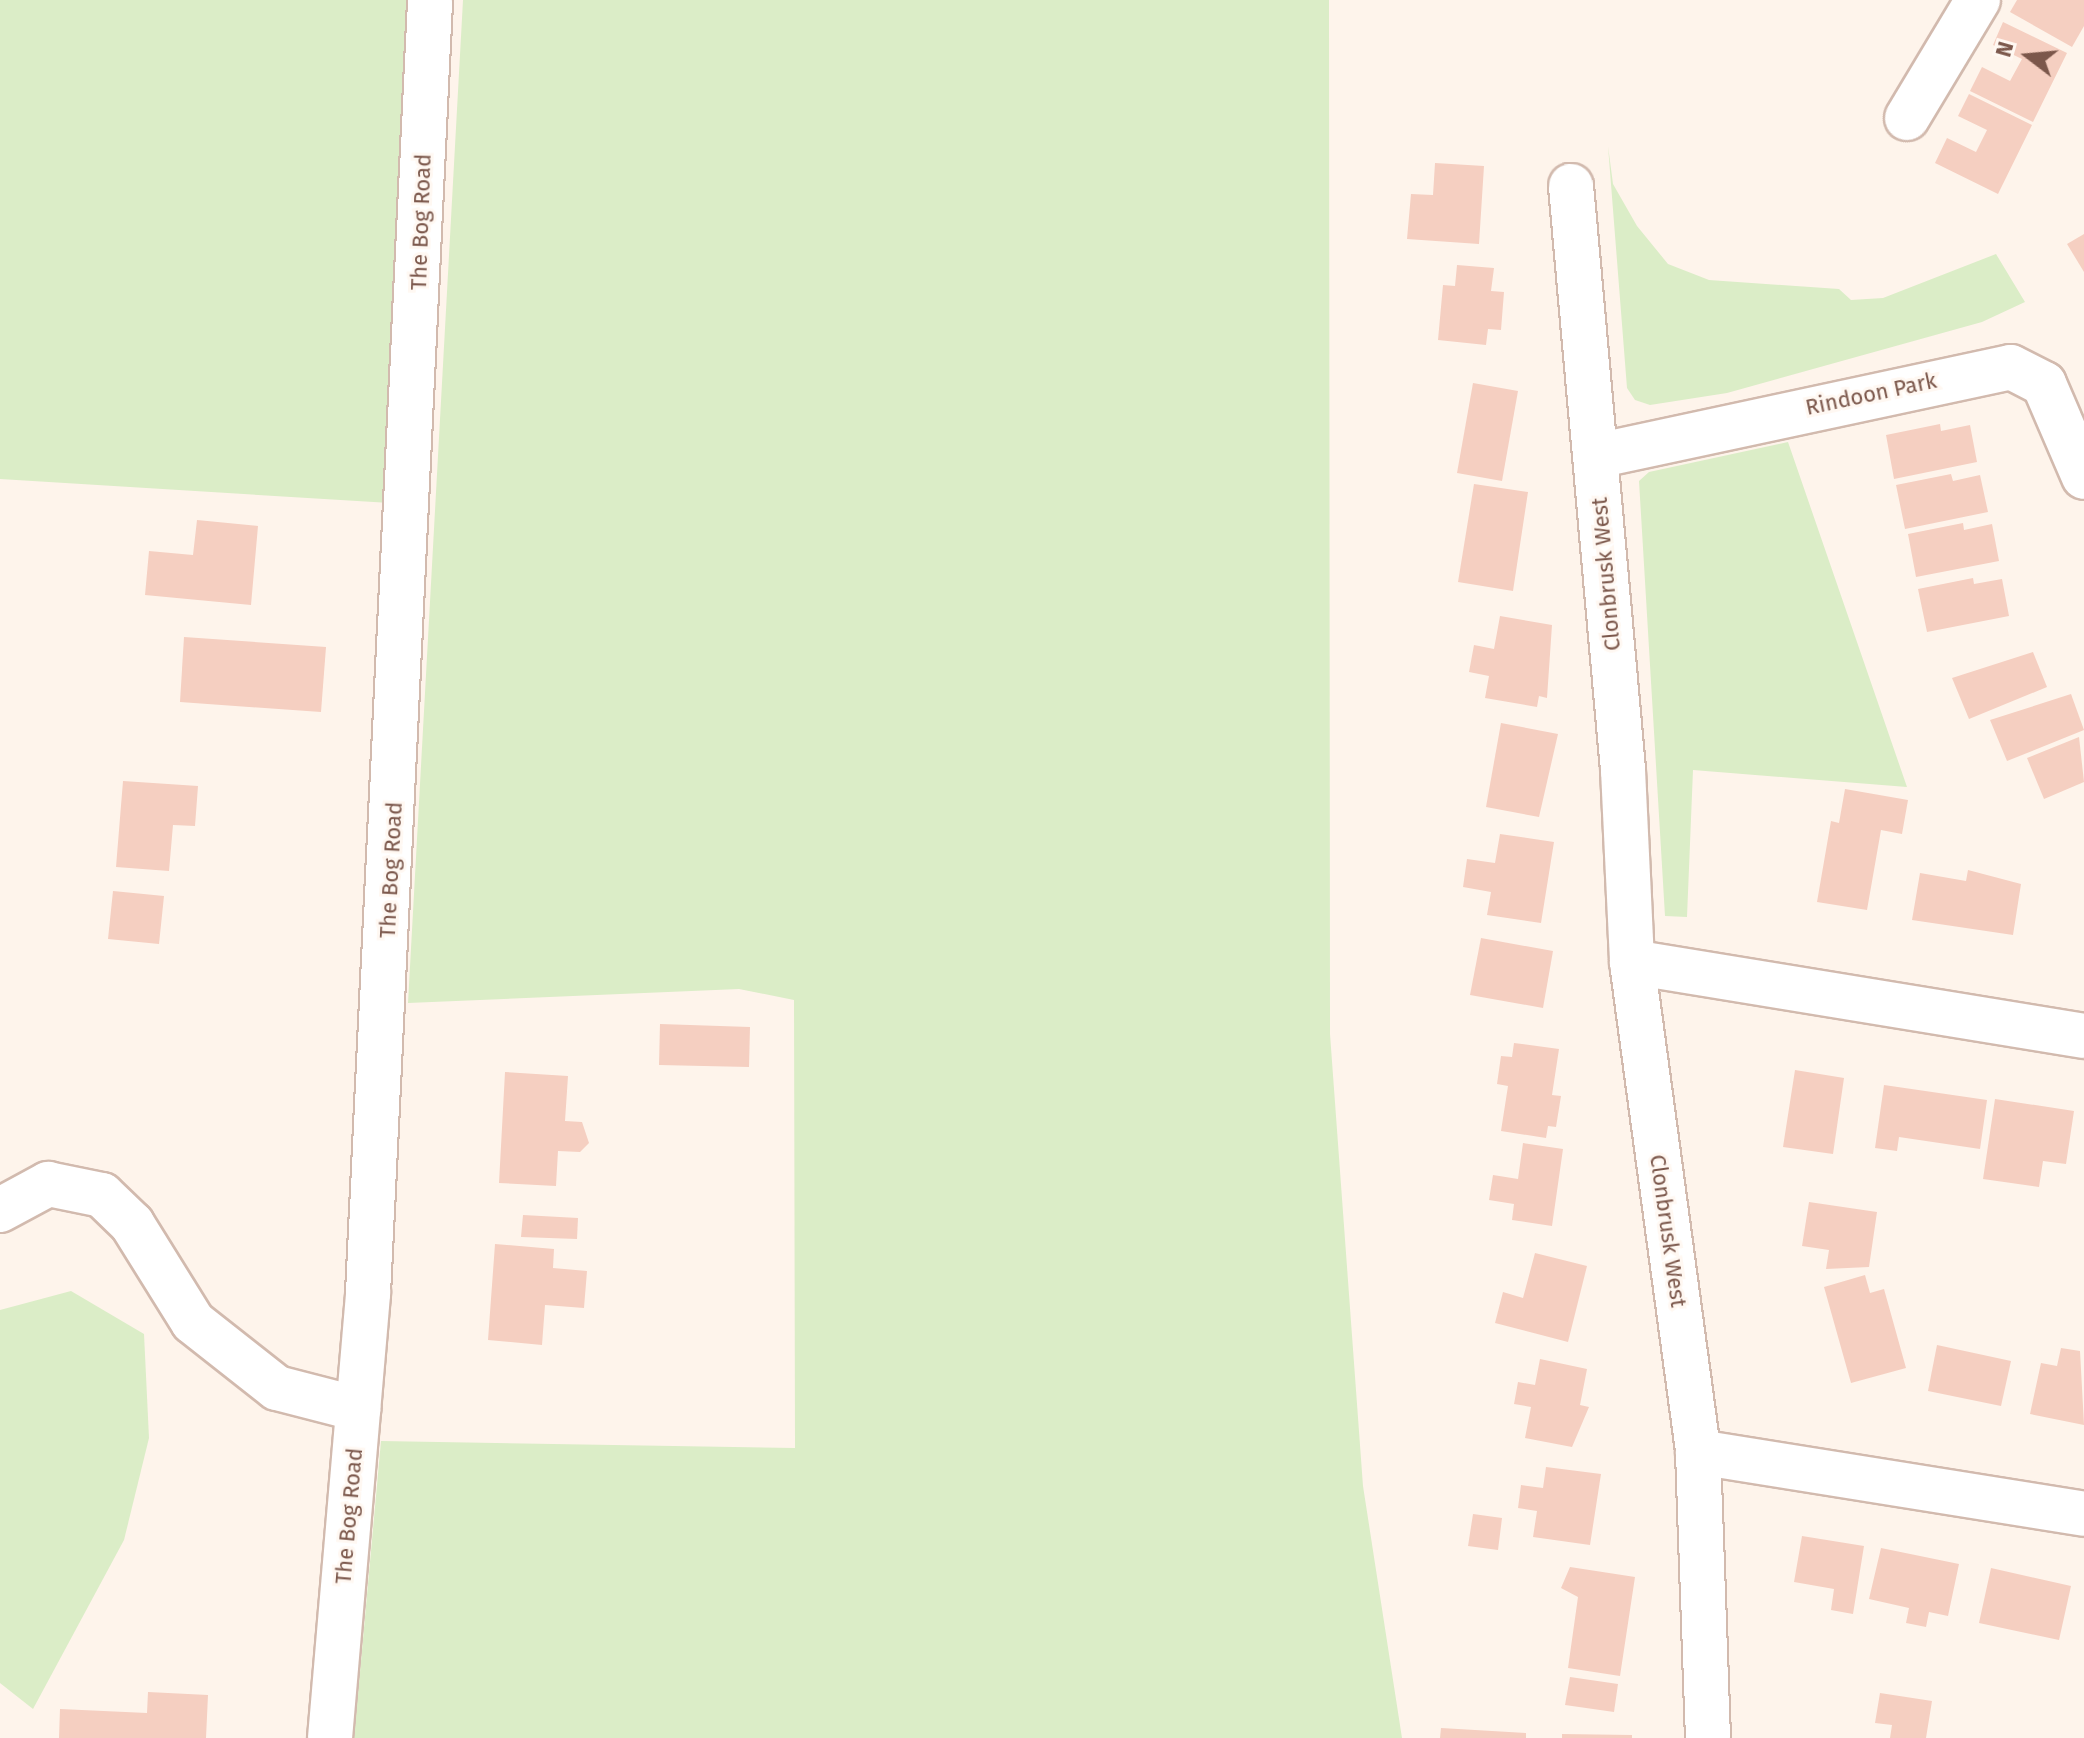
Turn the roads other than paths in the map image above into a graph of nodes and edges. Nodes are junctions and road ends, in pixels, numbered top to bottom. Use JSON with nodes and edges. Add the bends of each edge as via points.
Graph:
{"nodes":[{"id":1,"x":430,"y":0,"type":"edge"},
{"id":2,"x":1978,"y":0,"type":"edge"},
{"id":3,"x":1907,"y":118,"type":"dead end"},
{"id":4,"x":1571,"y":186,"type":"dead end"},
{"id":5,"x":1596,"y":456,"type":"junction"},
{"id":6,"x":2084,"y":477,"type":"edge"},
{"id":7,"x":1632,"y":962,"type":"junction"},
{"id":8,"x":2084,"y":1036,"type":"edge"},
{"id":9,"x":0,"y":1210,"type":"edge"},
{"id":10,"x":358,"y":1409,"type":"junction"},
{"id":11,"x":1698,"y":1452,"type":"junction"},
{"id":12,"x":2084,"y":1514,"type":"edge"},
{"id":13,"x":330,"y":1738,"type":"edge"},
{"id":14,"x":1708,"y":1738,"type":"edge"}],
"edges":[{"from":1,"to":10,"type":"street","name":"The Bog Road"},
{"from":2,"to":3,"type":"street"},
{"from":4,"to":5,"type":"street","name":"Clonbrusk West"},
{"from":5,"to":6,"type":"street","name":"Rindoon Park","via":[[2011,367],[2044,384]]},
{"from":5,"to":7,"type":"street","name":"Clonbrusk West"},
{"from":7,"to":8,"type":"street"},
{"from":7,"to":11,"type":"street","name":"Clonbrusk West"},
{"from":9,"to":10,"type":"street","via":[[48,1184],[102,1195],[132,1224],[193,1322],[277,1388]]},
{"from":10,"to":13,"type":"street","name":"The Bog Road"},
{"from":11,"to":12,"type":"street"},
{"from":11,"to":14,"type":"street","name":"Clonbrusk West"}]}
